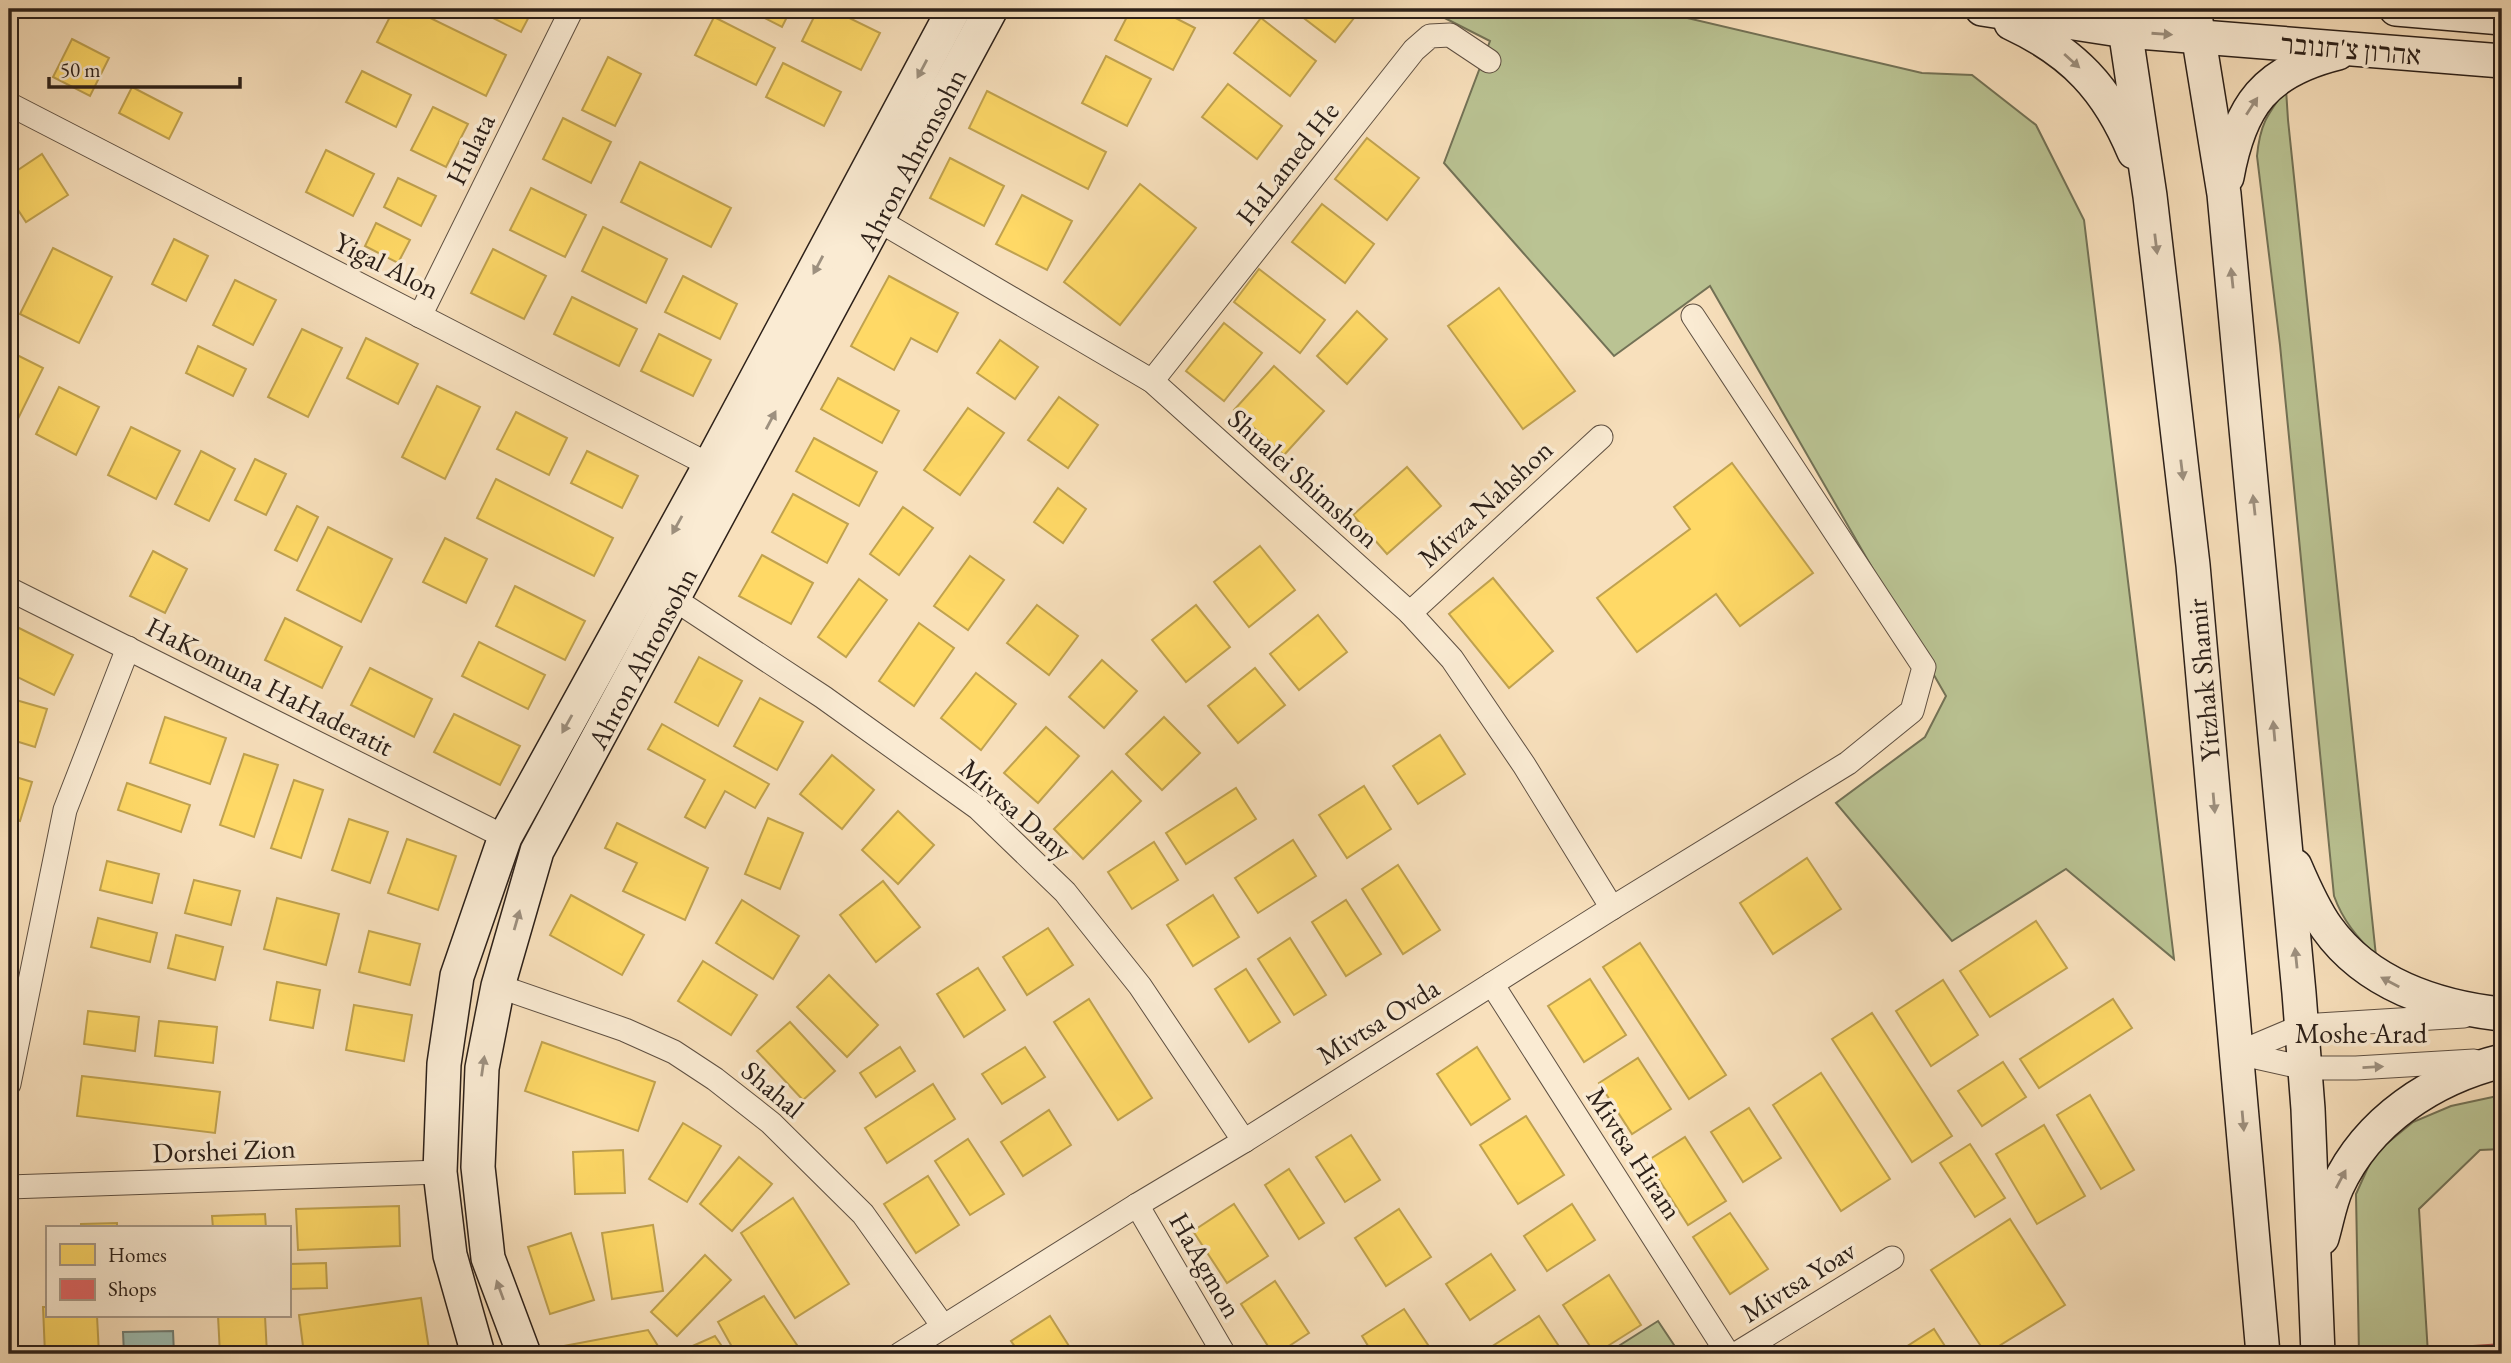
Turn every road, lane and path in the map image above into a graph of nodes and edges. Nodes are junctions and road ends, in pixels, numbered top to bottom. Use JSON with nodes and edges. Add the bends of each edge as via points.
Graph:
{"nodes":[{"id":1,"x":572,"y":9,"type":"edge"},
{"id":2,"x":954,"y":9,"type":"edge"},
{"id":3,"x":991,"y":9,"type":"edge"},
{"id":4,"x":1969,"y":9,"type":"edge"},
{"id":5,"x":1982,"y":9,"type":"edge"},
{"id":6,"x":2396,"y":9,"type":"edge"},
{"id":7,"x":2502,"y":19,"type":"edge"},
{"id":8,"x":2124,"y":20,"type":"edge"},
{"id":9,"x":2197,"y":23,"type":"edge"},
{"id":10,"x":2358,"y":50,"type":"junction"},
{"id":11,"x":1489,"y":61,"type":"dead end"},
{"id":12,"x":2502,"y":61,"type":"edge"},
{"id":13,"x":9,"y":104,"type":"edge"},
{"id":14,"x":2224,"y":194,"type":"junction"},
{"id":15,"x":2150,"y":196,"type":"junction"},
{"id":16,"x":864,"y":212,"type":"junction"},
{"id":17,"x":420,"y":316,"type":"junction"},
{"id":18,"x":1693,"y":316,"type":"dead end"},
{"id":19,"x":1152,"y":381,"type":"junction"},
{"id":20,"x":1601,"y":437,"type":"dead end"},
{"id":21,"x":724,"y":472,"type":"junction"},
{"id":22,"x":9,"y":589,"type":"edge"},
{"id":23,"x":674,"y":599,"type":"junction"},
{"id":24,"x":1410,"y":613,"type":"junction"},
{"id":25,"x":128,"y":648,"type":"junction"},
{"id":26,"x":2283,"y":834,"type":"junction"},
{"id":27,"x":505,"y":837,"type":"junction"},
{"id":28,"x":1612,"y":908,"type":"junction"},
{"id":29,"x":1492,"y":984,"type":"junction"},
{"id":30,"x":498,"y":986,"type":"junction"},
{"id":31,"x":2502,"y":1014,"type":"edge"},
{"id":32,"x":2302,"y":1026,"type":"junction"},
{"id":33,"x":2238,"y":1052,"type":"junction"},
{"id":34,"x":2502,"y":1060,"type":"edge"},
{"id":35,"x":2305,"y":1068,"type":"junction"},
{"id":36,"x":9,"y":1084,"type":"edge"},
{"id":37,"x":1244,"y":1141,"type":"junction"},
{"id":38,"x":440,"y":1172,"type":"junction"},
{"id":39,"x":9,"y":1187,"type":"edge"},
{"id":40,"x":1137,"y":1205,"type":"junction"},
{"id":41,"x":1892,"y":1258,"type":"dead end"},
{"id":42,"x":2313,"y":1267,"type":"junction"},
{"id":43,"x":943,"y":1326,"type":"junction"},
{"id":44,"x":478,"y":1354,"type":"edge"},
{"id":45,"x":524,"y":1354,"type":"edge"},
{"id":46,"x":900,"y":1354,"type":"edge"},
{"id":47,"x":1224,"y":1354,"type":"edge"},
{"id":48,"x":1728,"y":1354,"type":"edge"},
{"id":49,"x":1736,"y":1354,"type":"edge"},
{"id":50,"x":2263,"y":1354,"type":"edge"},
{"id":51,"x":2318,"y":1354,"type":"edge"}],
"edges":[{"from":1,"to":17,"type":"street","name":"Hulata"},
{"from":2,"to":16,"type":"main road","name":"Ahron Ahronsohn","one_way":true},
{"from":3,"to":16,"type":"main road","name":"Ahron Ahronsohn"},
{"from":4,"to":15,"type":"main road","one_way":true,"via":[[2038,36],[2090,77],[2126,132]]},
{"from":5,"to":8,"type":"main road","name":"אהרון צ'חנובר"},
{"from":6,"to":7,"type":"main road","name":"אהרון צ'חנובר"},
{"from":8,"to":9,"type":"main road","name":"אהרון צ'חנובר","one_way":true},
{"from":8,"to":15,"type":"main road","name":"Yitzhak Shamir"},
{"from":9,"to":10,"type":"main road","name":"אהרון צ'חנובר"},
{"from":9,"to":14,"type":"main road"},
{"from":10,"to":12,"type":"main road","name":"אהרון צ'חנובר"},
{"from":14,"to":10,"type":"main road","one_way":true,"via":[[2232,150],[2256,98],[2291,69]]},
{"from":11,"to":19,"type":"street","name":"HaLamed He","via":[[1450,35],[1430,36],[1413,50]]},
{"from":13,"to":17,"type":"street","name":"Yigal Alon"},
{"from":26,"to":14,"type":"main road","one_way":true},
{"from":15,"to":33,"type":"main road","name":"Yitzhak Shamir","one_way":true,"via":[[2193,565]]},
{"from":16,"to":19,"type":"street","name":"Shualei Shimshon"},
{"from":16,"to":21,"type":"main road","name":"Ahron Ahronsohn"},
{"from":17,"to":21,"type":"street","name":"Yigal Alon"},
{"from":18,"to":28,"type":"street","name":"Mivtsa Ovda","via":[[1924,667],[1912,711],[1886,734]]},
{"from":19,"to":24,"type":"street","name":"Shualei Shimshon"},
{"from":20,"to":24,"type":"street","name":"Mivza Nahshon"},
{"from":21,"to":23,"type":"main road","name":"Ahron Ahronsohn"},
{"from":21,"to":27,"type":"main road","name":"Ahron Ahronsohn","one_way":true},
{"from":22,"to":25,"type":"street","name":"HaKomuna HaHaderatit"},
{"from":30,"to":23,"type":"main road","name":"Ahron Ahronsohn","one_way":true,"via":[[537,851]]},
{"from":23,"to":37,"type":"street","name":"Mivtsa Dany","via":[[823,698],[988,817],[1065,892],[1132,975]]},
{"from":24,"to":28,"type":"street","name":"Shualei Shimshon","via":[[1452,660],[1524,765]]},
{"from":25,"to":27,"type":"street","name":"HaKomuna HaHaderatit"},
{"from":25,"to":36,"type":"street","via":[[65,810]]},
{"from":31,"to":26,"type":"main road","one_way":true,"via":[[2442,1004],[2410,993],[2352,956],[2328,929],[2308,895]]},
{"from":32,"to":26,"type":"main road","one_way":true},
{"from":27,"to":38,"type":"main road","name":"Ahron Ahronsohn","via":[[457,976],[444,1063]]},
{"from":28,"to":29,"type":"street","name":"Mivtsa Ovda"},
{"from":29,"to":37,"type":"street","name":"Mivtsa Ovda"},
{"from":29,"to":48,"type":"street","name":"Mivtsa Hiram"},
{"from":30,"to":43,"type":"street","name":"Shahal","via":[[625,1030],[674,1052],[715,1079],[771,1123],[863,1214]]},
{"from":45,"to":30,"type":"main road","name":"Ahron Ahronsohn","one_way":true,"via":[[488,1258],[478,1167],[482,1068]]},
{"from":31,"to":32,"type":"street","name":"Moshe Arad"},
{"from":32,"to":33,"type":"street","name":"Moshe Arad"},
{"from":32,"to":35,"type":"main road"},
{"from":33,"to":35,"type":"street","name":"Moshe Arad"},
{"from":33,"to":50,"type":"main road","name":"Yitzhak Shamir","one_way":true},
{"from":35,"to":34,"type":"street","name":"Moshe Arad","one_way":true},
{"from":42,"to":34,"type":"main road","one_way":true,"via":[[2336,1188],[2371,1136],[2423,1093]]},
{"from":35,"to":42,"type":"main road"},
{"from":37,"to":40,"type":"street","name":"Mivtsa Ovda"},
{"from":38,"to":39,"type":"street","name":"Dorshei Zion"},
{"from":38,"to":44,"type":"main road","name":"Ahron Ahronsohn","via":[[450,1255]]},
{"from":40,"to":43,"type":"street","name":"Mivtsa Ovda"},
{"from":40,"to":47,"type":"street","name":"HaAgmon"},
{"from":41,"to":49,"type":"street","name":"Mivtsa Yoav"},
{"from":42,"to":51,"type":"main road"},
{"from":43,"to":46,"type":"street","name":"Mivtsa Ovda"}]}
